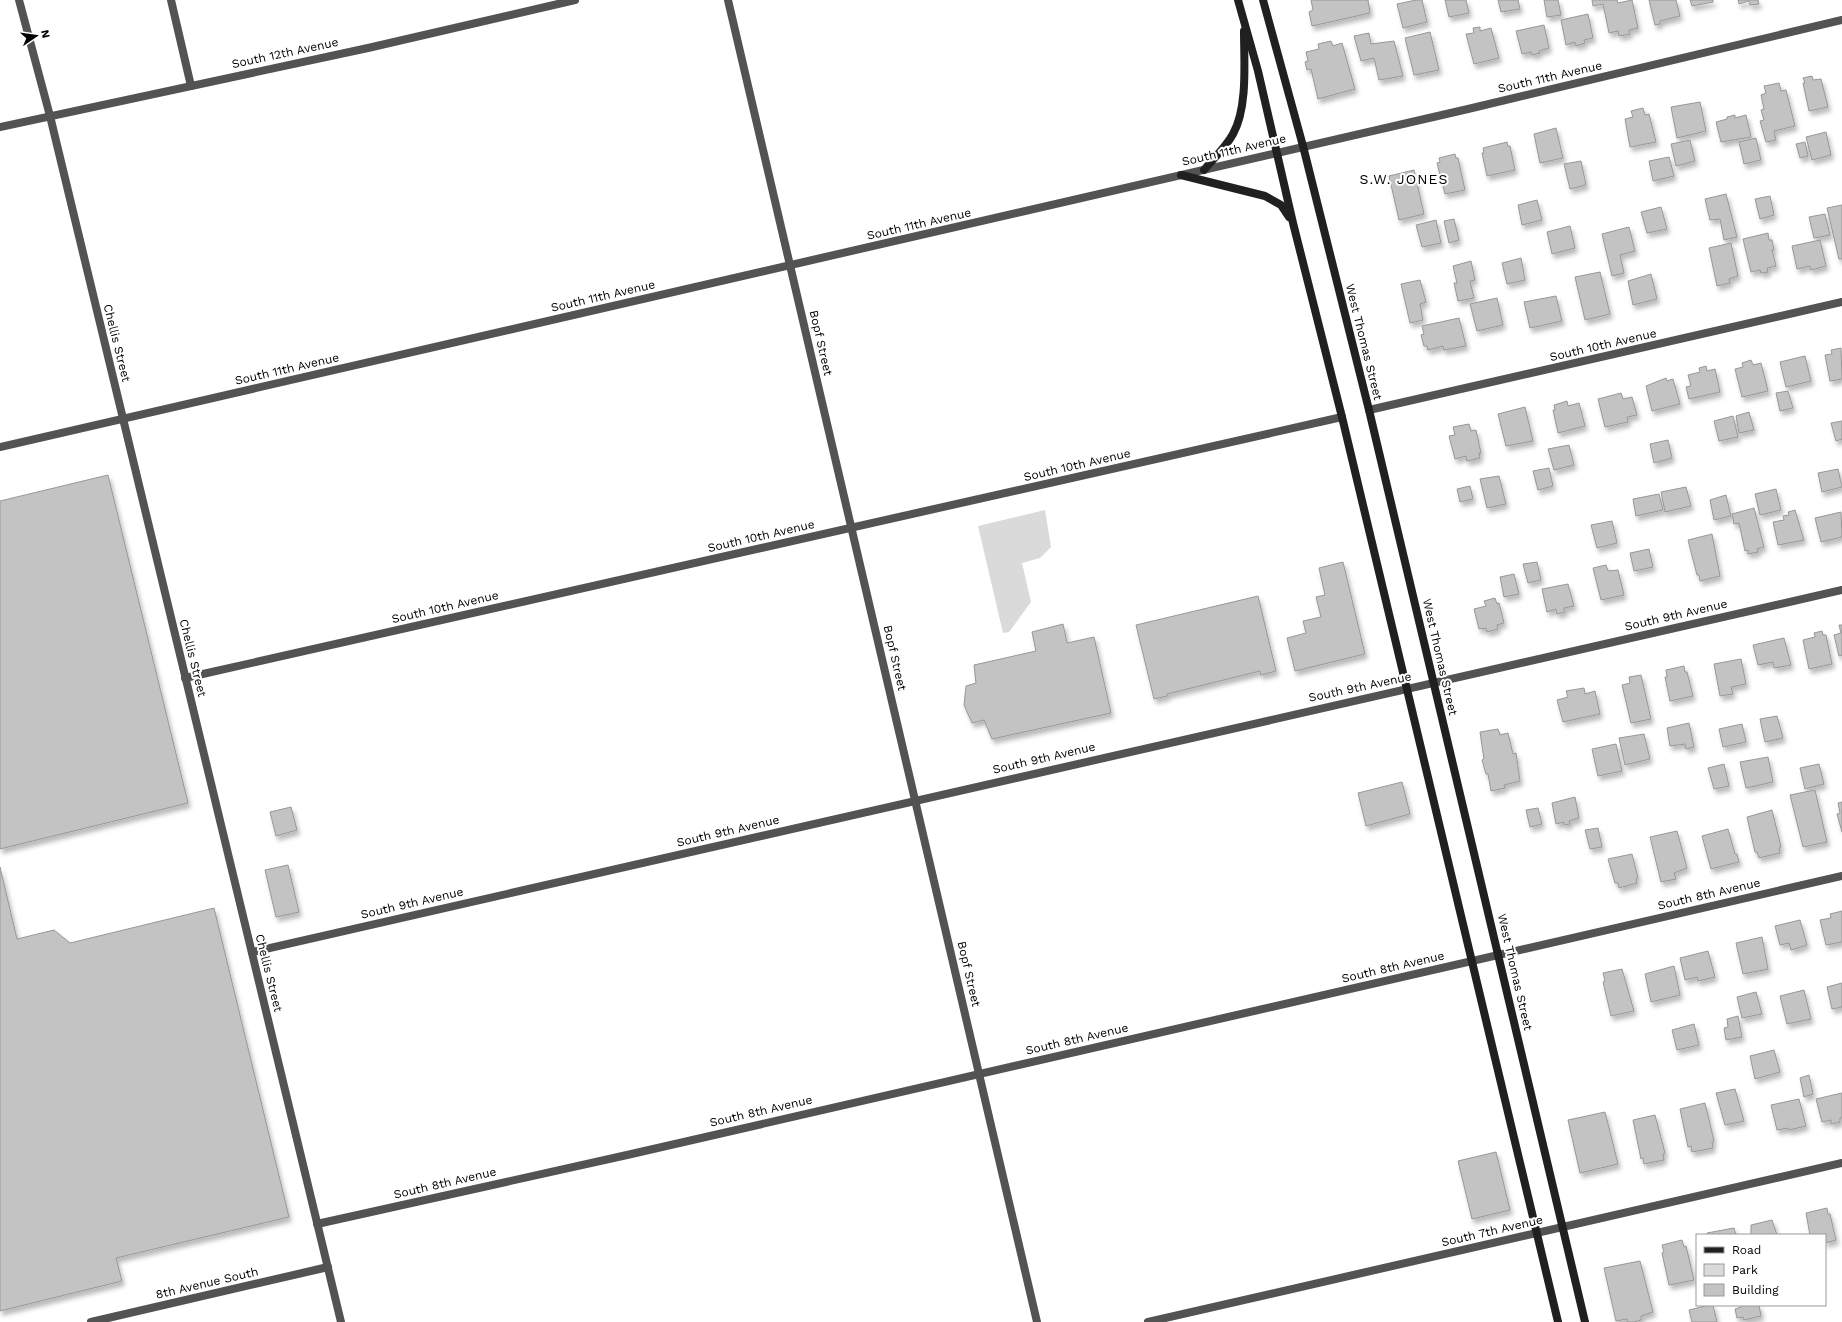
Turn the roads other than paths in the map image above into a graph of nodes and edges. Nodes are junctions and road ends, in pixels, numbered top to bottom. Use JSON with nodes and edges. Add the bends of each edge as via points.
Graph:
{"nodes":[{"id":1,"x":18,"y":0,"type":"edge"},
{"id":2,"x":171,"y":0,"type":"edge"},
{"id":3,"x":575,"y":0,"type":"edge"},
{"id":4,"x":728,"y":0,"type":"edge"},
{"id":5,"x":1238,"y":0,"type":"edge"},
{"id":6,"x":1263,"y":0,"type":"edge"},
{"id":7,"x":1244,"y":20,"type":"junction"},
{"id":8,"x":1842,"y":20,"type":"edge"},
{"id":9,"x":191,"y":86,"type":"junction"},
{"id":10,"x":50,"y":116,"type":"junction"},
{"id":11,"x":0,"y":127,"type":"edge"},
{"id":12,"x":1303,"y":146,"type":"junction"},
{"id":13,"x":1276,"y":152,"type":"junction"},
{"id":14,"x":1204,"y":170,"type":"junction"},
{"id":15,"x":1181,"y":175,"type":"junction"},
{"id":16,"x":1293,"y":223,"type":"junction"},
{"id":17,"x":790,"y":266,"type":"junction"},
{"id":18,"x":1842,"y":302,"type":"edge"},
{"id":19,"x":1369,"y":410,"type":"junction"},
{"id":20,"x":1342,"y":417,"type":"junction"},
{"id":21,"x":123,"y":419,"type":"junction"},
{"id":22,"x":0,"y":448,"type":"edge"},
{"id":23,"x":852,"y":528,"type":"junction"},
{"id":24,"x":1842,"y":590,"type":"edge"},
{"id":25,"x":185,"y":678,"type":"junction"},
{"id":26,"x":1434,"y":683,"type":"junction"},
{"id":27,"x":1407,"y":689,"type":"junction"},
{"id":28,"x":916,"y":800,"type":"junction"},
{"id":29,"x":1842,"y":876,"type":"edge"},
{"id":30,"x":252,"y":952,"type":"junction"},
{"id":31,"x":1498,"y":955,"type":"junction"},
{"id":32,"x":1472,"y":961,"type":"junction"},
{"id":33,"x":980,"y":1074,"type":"junction"},
{"id":34,"x":1842,"y":1163,"type":"edge"},
{"id":35,"x":317,"y":1224,"type":"junction"},
{"id":36,"x":1563,"y":1227,"type":"junction"},
{"id":37,"x":1536,"y":1233,"type":"junction"},
{"id":38,"x":328,"y":1267,"type":"junction"},
{"id":39,"x":91,"y":1322,"type":"edge"},
{"id":40,"x":341,"y":1322,"type":"edge"},
{"id":41,"x":1037,"y":1322,"type":"edge"},
{"id":42,"x":1148,"y":1322,"type":"edge"},
{"id":43,"x":1558,"y":1322,"type":"edge"},
{"id":44,"x":1585,"y":1322,"type":"edge"}],
"edges":[{"from":1,"to":10,"type":"street","name":"Chellis Street"},
{"from":2,"to":9,"type":"street"},
{"from":3,"to":9,"type":"street","name":"South 12th Avenue"},
{"from":4,"to":17,"type":"street","name":"Bopf Street"},
{"from":5,"to":7,"type":"main road"},
{"from":6,"to":12,"type":"main road","name":"West Thomas Street"},
{"from":7,"to":13,"type":"main road"},
{"from":7,"to":14,"type":"main road","via":[[1244,82],[1239,118],[1230,139]]},
{"from":8,"to":12,"type":"street","name":"South 11th Avenue"},
{"from":9,"to":10,"type":"street","name":"South 12th Avenue"},
{"from":10,"to":11,"type":"street","name":"South 12th Avenue"},
{"from":10,"to":21,"type":"street","name":"Chellis Street"},
{"from":12,"to":13,"type":"street","name":"South 11th Avenue"},
{"from":12,"to":19,"type":"main road","name":"West Thomas Street"},
{"from":13,"to":14,"type":"street","name":"South 11th Avenue"},
{"from":13,"to":16,"type":"main road"},
{"from":14,"to":15,"type":"street","name":"South 11th Avenue"},
{"from":15,"to":16,"type":"main road","via":[[1265,196],[1281,205]]},
{"from":15,"to":17,"type":"street","name":"South 11th Avenue"},
{"from":16,"to":20,"type":"main road"},
{"from":17,"to":21,"type":"street","name":"South 11th Avenue"},
{"from":17,"to":23,"type":"street","name":"Bopf Street"},
{"from":18,"to":19,"type":"street","name":"South 10th Avenue"},
{"from":19,"to":26,"type":"main road","name":"West Thomas Street"},
{"from":20,"to":23,"type":"street","name":"South 10th Avenue"},
{"from":20,"to":27,"type":"main road"},
{"from":21,"to":22,"type":"street","name":"South 11th Avenue"},
{"from":21,"to":25,"type":"street","name":"Chellis Street"},
{"from":23,"to":25,"type":"street","name":"South 10th Avenue"},
{"from":23,"to":28,"type":"street","name":"Bopf Street"},
{"from":24,"to":26,"type":"street","name":"South 9th Avenue"},
{"from":25,"to":30,"type":"street","name":"Chellis Street"},
{"from":26,"to":27,"type":"street","name":"South 9th Avenue"},
{"from":26,"to":31,"type":"main road","name":"West Thomas Street"},
{"from":27,"to":28,"type":"street","name":"South 9th Avenue"},
{"from":27,"to":32,"type":"main road"},
{"from":28,"to":30,"type":"street","name":"South 9th Avenue"},
{"from":28,"to":33,"type":"street","name":"Bopf Street"},
{"from":29,"to":31,"type":"street","name":"South 8th Avenue"},
{"from":30,"to":35,"type":"street","name":"Chellis Street"},
{"from":31,"to":32,"type":"street","name":"South 8th Avenue"},
{"from":31,"to":36,"type":"main road","name":"West Thomas Street"},
{"from":32,"to":33,"type":"street","name":"South 8th Avenue"},
{"from":32,"to":37,"type":"main road"},
{"from":33,"to":35,"type":"street","name":"South 8th Avenue"},
{"from":33,"to":41,"type":"street","name":"Bopf Street"},
{"from":34,"to":36,"type":"street","name":"South 7th Avenue"},
{"from":35,"to":38,"type":"street","name":"Chellis Street"},
{"from":36,"to":37,"type":"street","name":"South 7th Avenue"},
{"from":36,"to":44,"type":"main road","name":"West Thomas Street"},
{"from":37,"to":42,"type":"street","name":"South 7th Avenue"},
{"from":37,"to":43,"type":"main road"},
{"from":38,"to":39,"type":"street","name":"8th Avenue South"},
{"from":38,"to":40,"type":"street","name":"Chellis Street"}]}
